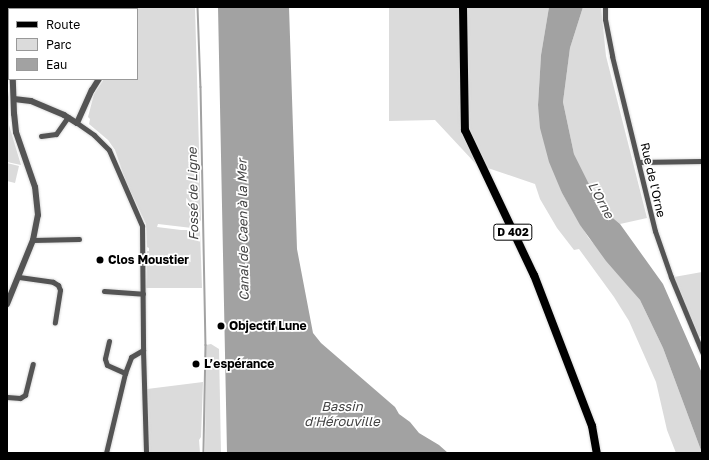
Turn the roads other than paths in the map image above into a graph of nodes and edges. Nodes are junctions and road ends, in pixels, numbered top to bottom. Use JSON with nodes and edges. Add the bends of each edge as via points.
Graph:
{"nodes":[{"id":1,"x":463,"y":7,"type":"edge"},
{"id":2,"x":605,"y":7,"type":"edge"},
{"id":3,"x":13,"y":80,"type":"edge"},
{"id":4,"x":98,"y":80,"type":"edge"},
{"id":5,"x":14,"y":99,"type":"junction"},
{"id":6,"x":68,"y":117,"type":"junction"},
{"id":7,"x":77,"y":123,"type":"junction"},
{"id":8,"x":41,"y":136,"type":"dead end"},
{"id":9,"x":639,"y":162,"type":"junction"},
{"id":10,"x":702,"y":162,"type":"edge"},
{"id":11,"x":79,"y":239,"type":"dead end"},
{"id":12,"x":34,"y":240,"type":"junction"},
{"id":13,"x":19,"y":277,"type":"junction"},
{"id":14,"x":104,"y":291,"type":"dead end"},
{"id":15,"x":143,"y":294,"type":"junction"},
{"id":16,"x":7,"y":304,"type":"edge"},
{"id":17,"x":55,"y":322,"type":"dead end"},
{"id":18,"x":109,"y":341,"type":"dead end"},
{"id":19,"x":143,"y":350,"type":"junction"},
{"id":20,"x":702,"y":352,"type":"edge"},
{"id":21,"x":33,"y":364,"type":"dead end"},
{"id":22,"x":125,"y":373,"type":"junction"},
{"id":23,"x":7,"y":397,"type":"edge"},
{"id":24,"x":106,"y":453,"type":"edge"},
{"id":25,"x":146,"y":453,"type":"edge"},
{"id":26,"x":597,"y":453,"type":"edge"}],
"edges":[{"from":1,"to":26,"type":"main road","number":"D 402","via":[[465,130],[534,275],[592,426]]},
{"from":2,"to":9,"type":"street","name":"Rue de l'Orne","via":[[612,56]]},
{"from":3,"to":5,"type":"street"},
{"from":4,"to":7,"type":"street"},
{"from":5,"to":6,"type":"street","via":[[31,101]]},
{"from":5,"to":12,"type":"street","via":[[16,132],[35,187],[38,215]]},
{"from":6,"to":7,"type":"street"},
{"from":6,"to":8,"type":"street","via":[[56,134]]},
{"from":7,"to":15,"type":"street","via":[[109,150],[140,218]]},
{"from":9,"to":10,"type":"street"},
{"from":9,"to":20,"type":"street","name":"Rue de l'Orne","via":[[646,200],[659,244]]},
{"from":11,"to":12,"type":"street"},
{"from":12,"to":13,"type":"street"},
{"from":13,"to":16,"type":"street"},
{"from":13,"to":17,"type":"street","via":[[58,285],[60,290]]},
{"from":14,"to":15,"type":"street"},
{"from":15,"to":19,"type":"street"},
{"from":18,"to":22,"type":"street","via":[[105,359],[107,365]]},
{"from":19,"to":22,"type":"street","via":[[131,357]]},
{"from":19,"to":25,"type":"street"},
{"from":21,"to":23,"type":"street","via":[[25,395],[20,398]]},
{"from":22,"to":24,"type":"street"}]}
